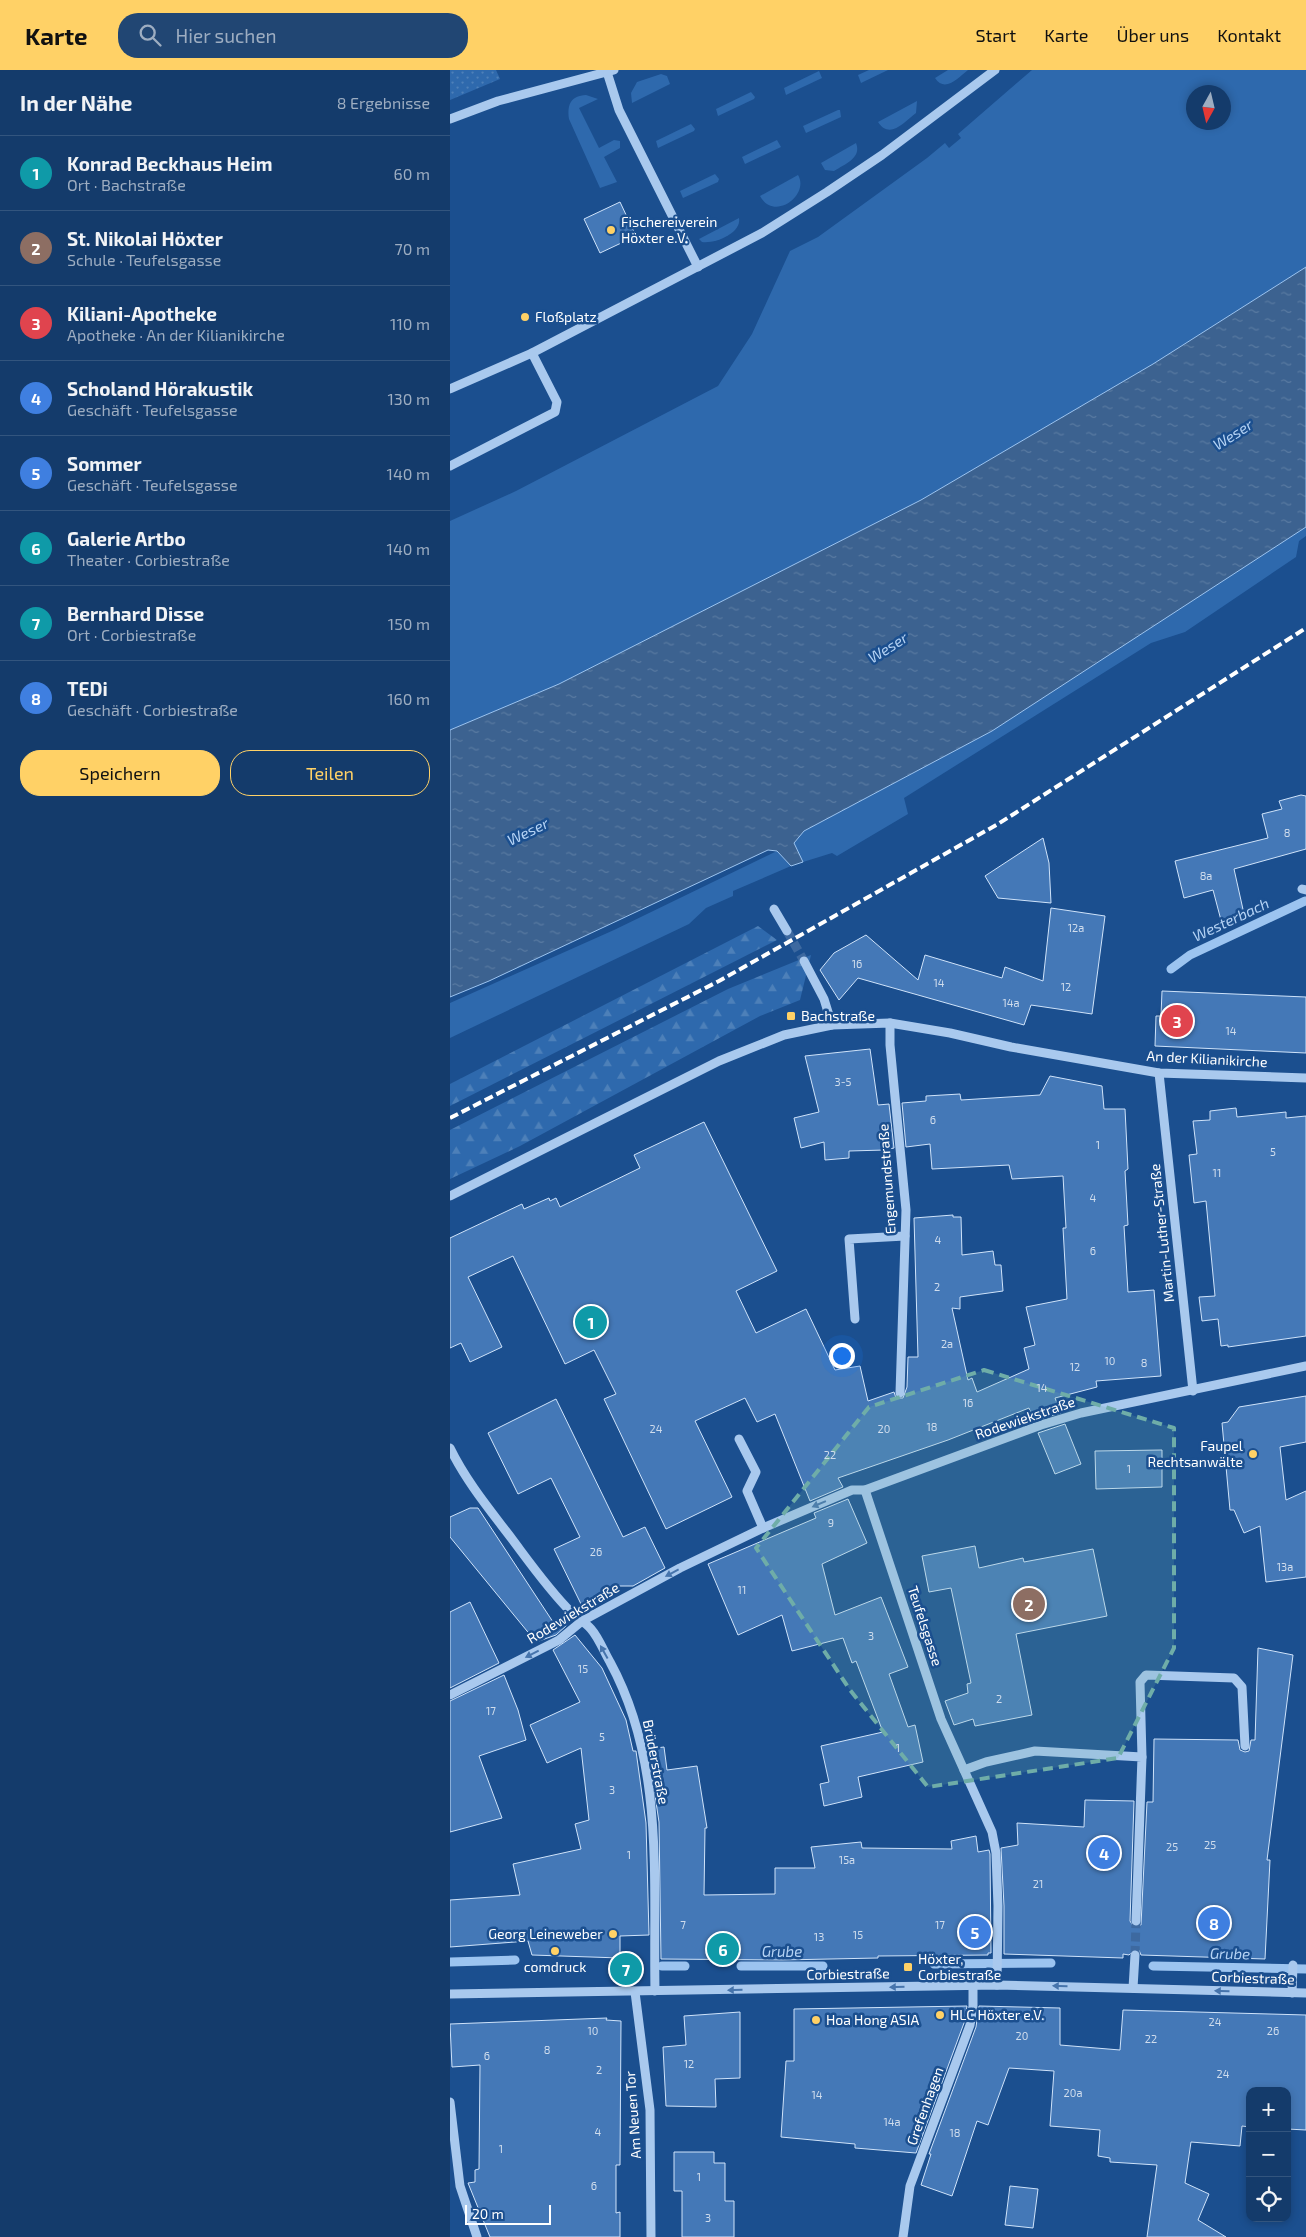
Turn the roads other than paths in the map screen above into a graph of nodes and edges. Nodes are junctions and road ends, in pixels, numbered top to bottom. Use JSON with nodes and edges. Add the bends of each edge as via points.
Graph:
{"nodes":[{"id":1,"x":995,"y":70,"type":"edge"},
{"id":2,"x":611,"y":71,"type":"edge"},
{"id":3,"x":450,"y":119,"type":"edge"},
{"id":4,"x":698,"y":267,"type":"junction"},
{"id":5,"x":532,"y":353,"type":"junction"},
{"id":6,"x":450,"y":389,"type":"edge"},
{"id":7,"x":450,"y":466,"type":"edge"},
{"id":8,"x":774,"y":909,"type":"dead end"},
{"id":9,"x":787,"y":931,"type":"tunnel mouth"},
{"id":10,"x":804,"y":961,"type":"tunnel mouth"},
{"id":11,"x":890,"y":1023,"type":"junction"},
{"id":12,"x":832,"y":1025,"type":"junction"},
{"id":13,"x":1159,"y":1073,"type":"junction"},
{"id":14,"x":1306,"y":1078,"type":"edge"},
{"id":15,"x":450,"y":1196,"type":"edge"},
{"id":16,"x":905,"y":1236,"type":"junction"},
{"id":17,"x":855,"y":1319,"type":"dead end"},
{"id":18,"x":1306,"y":1366,"type":"edge"},
{"id":19,"x":1193,"y":1391,"type":"junction"},
{"id":20,"x":900,"y":1393,"type":"dead end"},
{"id":21,"x":739,"y":1439,"type":"dead end"},
{"id":22,"x":450,"y":1448,"type":"edge"},
{"id":23,"x":865,"y":1490,"type":"junction"},
{"id":24,"x":763,"y":1528,"type":"junction"},
{"id":25,"x":582,"y":1621,"type":"junction"},
{"id":26,"x":450,"y":1695,"type":"edge"},
{"id":27,"x":1245,"y":1746,"type":"dead end"},
{"id":28,"x":1142,"y":1757,"type":"junction"},
{"id":29,"x":964,"y":1770,"type":"junction"},
{"id":30,"x":1136,"y":1921,"type":"tunnel mouth"},
{"id":31,"x":1135,"y":1955,"type":"tunnel mouth"},
{"id":32,"x":1293,"y":1969,"type":"dead end"},
{"id":33,"x":997,"y":1985,"type":"junction"},
{"id":34,"x":973,"y":1986,"type":"junction"},
{"id":35,"x":1133,"y":1988,"type":"junction"},
{"id":36,"x":655,"y":1991,"type":"junction"},
{"id":37,"x":635,"y":1992,"type":"junction"},
{"id":38,"x":1292,"y":1993,"type":"junction"},
{"id":39,"x":1306,"y":1993,"type":"edge"},
{"id":40,"x":450,"y":1994,"type":"edge"},
{"id":41,"x":450,"y":2102,"type":"edge"},
{"id":42,"x":477,"y":2237,"type":"edge"},
{"id":43,"x":651,"y":2237,"type":"edge"},
{"id":44,"x":903,"y":2237,"type":"edge"}],
"edges":[{"from":1,"to":4,"type":"street","via":[[827,192]]},
{"from":2,"to":3,"type":"street","via":[[498,100]]},
{"from":2,"to":4,"type":"street","via":[[619,110]]},
{"from":4,"to":5,"type":"street"},
{"from":5,"to":6,"type":"street"},
{"from":5,"to":7,"type":"street","via":[[557,402],[555,412]]},
{"from":8,"to":9,"type":"street"},
{"from":10,"to":12,"type":"street","via":[[824,999]]},
{"from":11,"to":12,"type":"street"},
{"from":11,"to":13,"type":"street","name":"An der Kilianikirche"},
{"from":11,"to":16,"type":"street","name":"Engemundstraße","via":[[906,1210]]},
{"from":12,"to":15,"type":"street","via":[[784,1035],[718,1061]]},
{"from":13,"to":14,"type":"street","name":"An der Kilianikirche"},
{"from":13,"to":19,"type":"street","name":"Martin-Luther-Straße"},
{"from":16,"to":17,"type":"street","via":[[849,1239]]},
{"from":16,"to":20,"type":"street","name":"Engemundstraße"},
{"from":18,"to":19,"type":"street","name":"Rodewiekstraße"},
{"from":19,"to":23,"type":"street","name":"Rodewiekstraße","via":[[1122,1403],[1041,1425]]},
{"from":21,"to":24,"type":"street","via":[[756,1472],[747,1491]]},
{"from":22,"to":25,"type":"street","name":"Brüderstraße","via":[[475,1490],[534,1568]]},
{"from":23,"to":24,"type":"street","name":"Rodewiekstraße","one_way":true,"via":[[852,1490]]},
{"from":23,"to":29,"type":"street","name":"Teufelsgasse","via":[[941,1719]]},
{"from":24,"to":25,"type":"street","name":"Rodewiekstraße","one_way":true},
{"from":25,"to":26,"type":"street","name":"Rodewiekstraße","one_way":true,"via":[[559,1640]]},
{"from":36,"to":25,"type":"street","name":"Brüderstraße","one_way":true,"via":[[655,1864],[647,1773],[638,1729],[623,1686],[592,1630]]},
{"from":27,"to":28,"type":"street","via":[[1242,1687],[1234,1678],[1146,1675],[1140,1682]]},
{"from":28,"to":29,"type":"street","via":[[1035,1751]]},
{"from":28,"to":30,"type":"street"},
{"from":29,"to":33,"type":"street","name":"Teufelsgasse","via":[[993,1839],[998,1906]]},
{"from":31,"to":35,"type":"street"},
{"from":32,"to":38,"type":"street"},
{"from":33,"to":34,"type":"street","name":"Corbiestraße"},
{"from":35,"to":33,"type":"street","name":"Corbiestraße","one_way":true},
{"from":34,"to":36,"type":"street","name":"Corbiestraße","one_way":true},
{"from":34,"to":44,"type":"street","name":"Grefenhagen","via":[[970,2025],[910,2186]]},
{"from":38,"to":35,"type":"street","name":"Corbiestraße","one_way":true},
{"from":36,"to":37,"type":"street","name":"Corbiestraße"},
{"from":37,"to":40,"type":"street","name":"Corbiestraße"},
{"from":37,"to":43,"type":"street","name":"Am Neuen Tor","via":[[650,2110]]},
{"from":38,"to":39,"type":"street","name":"Corbiestraße"},
{"from":41,"to":42,"type":"street","via":[[460,2186]]}]}
